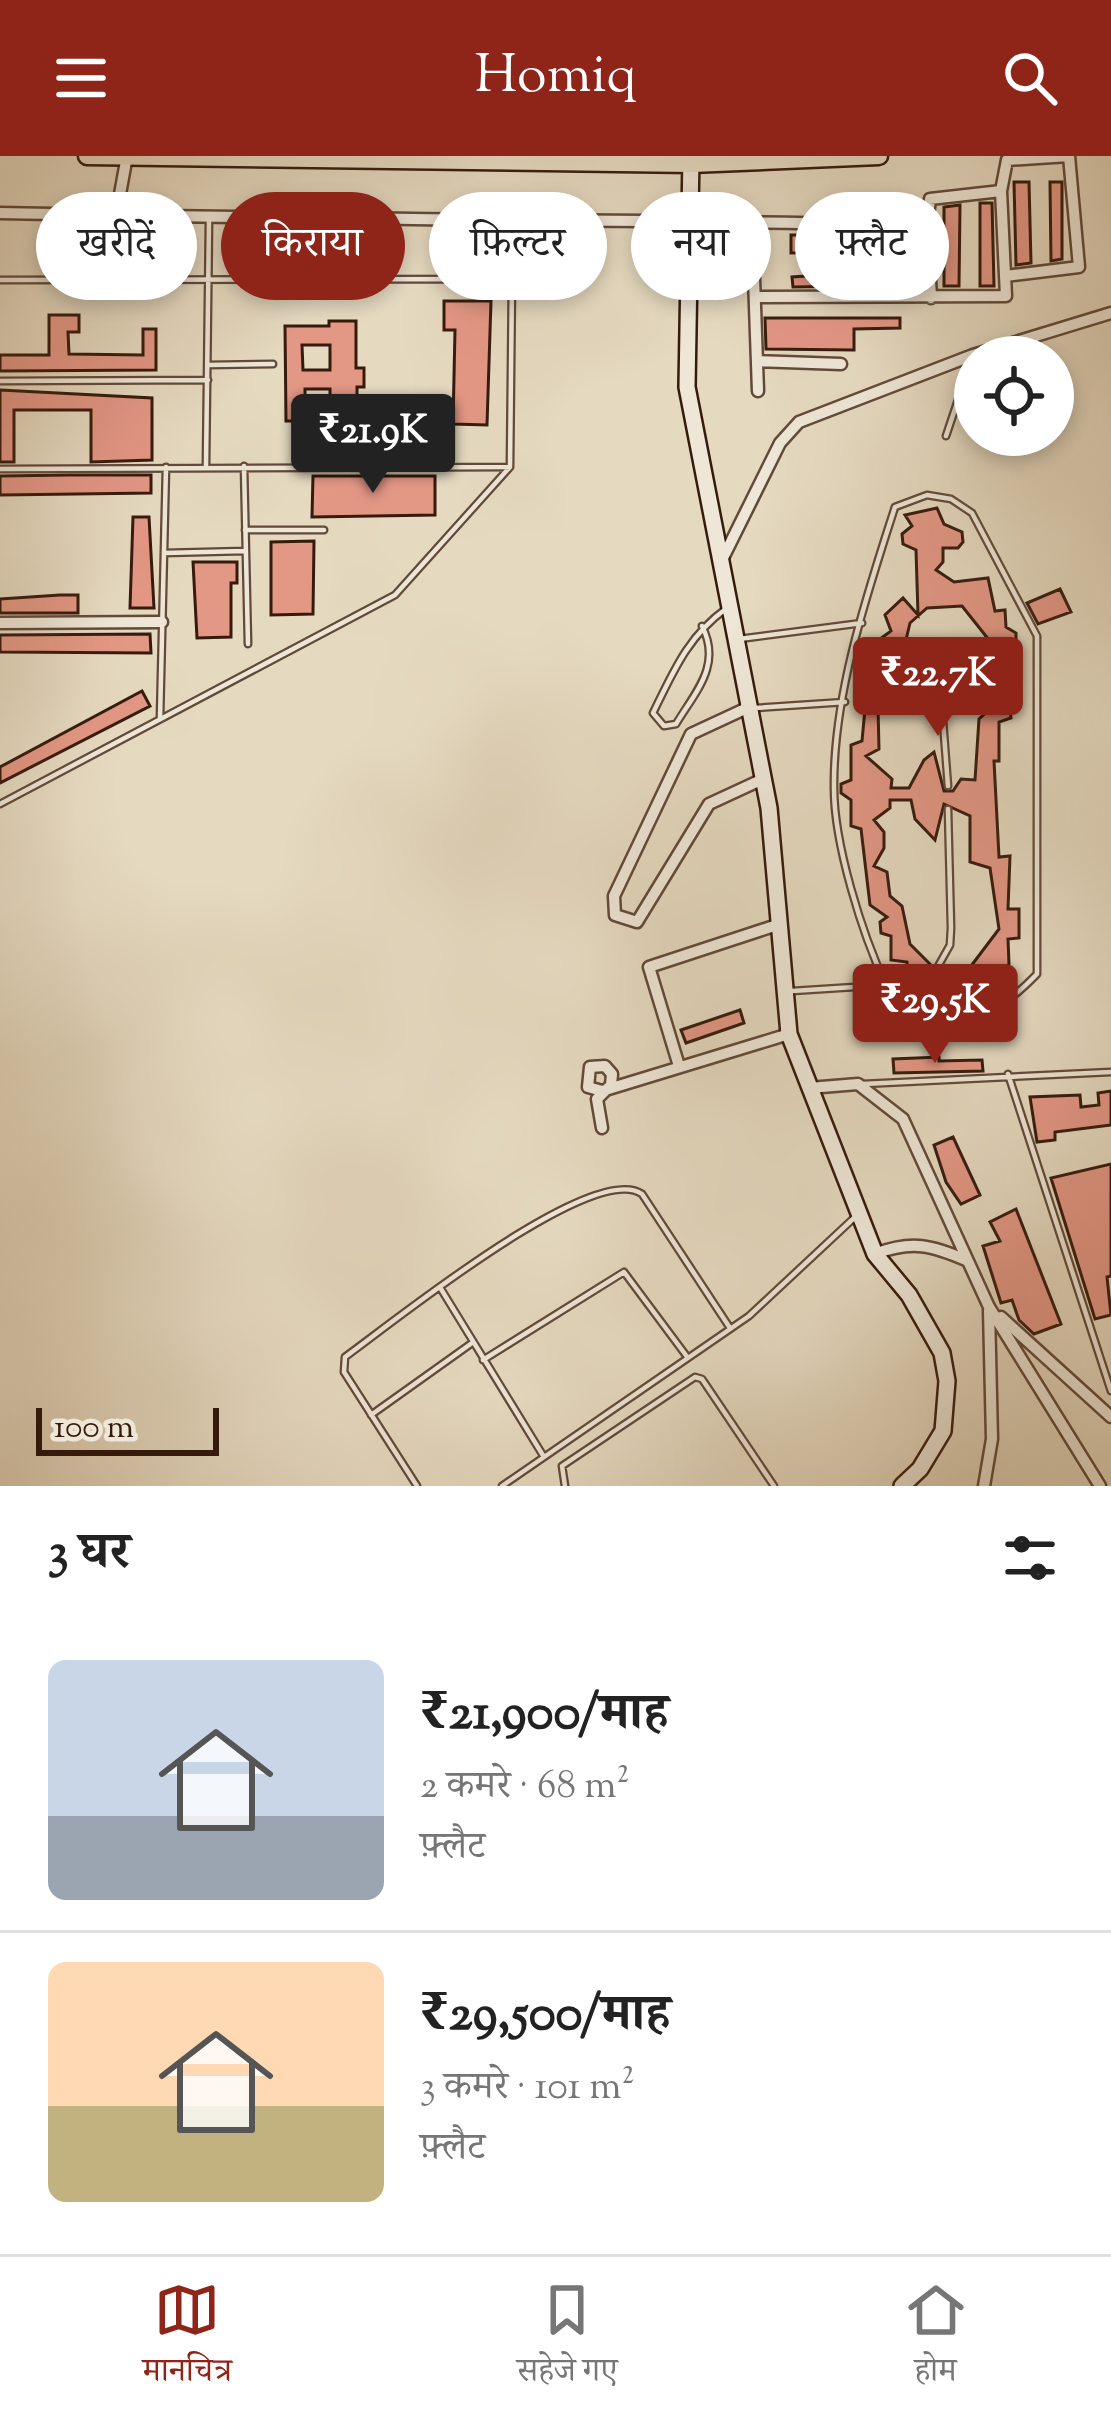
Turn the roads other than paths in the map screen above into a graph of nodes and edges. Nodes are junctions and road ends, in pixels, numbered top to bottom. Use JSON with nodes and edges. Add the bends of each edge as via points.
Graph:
{"nodes":[{"id":1,"x":88,"y":156,"type":"edge"},
{"id":2,"x":127,"y":156,"type":"edge"},
{"id":3,"x":879,"y":156,"type":"edge"},
{"id":4,"x":425,"y":158,"type":"edge"},
{"id":5,"x":672,"y":160,"type":"edge"},
{"id":6,"x":692,"y":160,"type":"edge"},
{"id":7,"x":1001,"y":191,"type":"junction"},
{"id":8,"x":120,"y":192,"type":"edge"},
{"id":9,"x":691,"y":192,"type":"edge"},
{"id":10,"x":949,"y":197,"type":"edge"},
{"id":11,"x":0,"y":214,"type":"edge"},
{"id":12,"x":36,"y":215,"type":"edge"},
{"id":13,"x":631,"y":218,"type":"edge"},
{"id":14,"x":197,"y":219,"type":"edge"},
{"id":15,"x":209,"y":220,"type":"junction"},
{"id":16,"x":1005,"y":276,"type":"junction"},
{"id":17,"x":206,"y":279,"type":"junction"},
{"id":18,"x":0,"y":280,"type":"edge"},
{"id":19,"x":949,"y":298,"type":"edge"},
{"id":20,"x":689,"y":300,"type":"edge"},
{"id":21,"x":756,"y":300,"type":"edge"},
{"id":22,"x":1111,"y":313,"type":"edge"},
{"id":23,"x":1035,"y":336,"type":"edge"},
{"id":24,"x":757,"y":361,"type":"junction"},
{"id":25,"x":954,"y":362,"type":"edge"},
{"id":26,"x":273,"y":364,"type":"dead end"},
{"id":27,"x":841,"y":364,"type":"dead end"},
{"id":28,"x":208,"y":365,"type":"junction"},
{"id":29,"x":208,"y":380,"type":"junction"},
{"id":30,"x":0,"y":381,"type":"edge"},
{"id":31,"x":758,"y":391,"type":"dead end"},
{"id":32,"x":954,"y":412,"type":"edge"},
{"id":33,"x":946,"y":436,"type":"dead end"},
{"id":34,"x":244,"y":466,"type":"junction"},
{"id":35,"x":511,"y":466,"type":"junction"},
{"id":36,"x":166,"y":467,"type":"junction"},
{"id":37,"x":0,"y":469,"type":"edge"},
{"id":38,"x":206,"y":469,"type":"junction"},
{"id":39,"x":245,"y":530,"type":"junction"},
{"id":40,"x":324,"y":530,"type":"dead end"},
{"id":41,"x":245,"y":551,"type":"junction"},
{"id":42,"x":164,"y":553,"type":"junction"},
{"id":43,"x":721,"y":563,"type":"junction"},
{"id":44,"x":727,"y":608,"type":"junction"},
{"id":45,"x":162,"y":622,"type":"junction"},
{"id":46,"x":0,"y":623,"type":"edge"},
{"id":47,"x":862,"y":623,"type":"junction"},
{"id":48,"x":702,"y":626,"type":"junction"},
{"id":49,"x":734,"y":640,"type":"junction"},
{"id":50,"x":248,"y":644,"type":"dead end"},
{"id":51,"x":845,"y":702,"type":"junction"},
{"id":52,"x":893,"y":704,"type":"dead end"},
{"id":53,"x":936,"y":704,"type":"junction"},
{"id":54,"x":977,"y":704,"type":"dead end"},
{"id":55,"x":747,"y":708,"type":"junction"},
{"id":56,"x":160,"y":719,"type":"junction"},
{"id":57,"x":763,"y":779,"type":"junction"},
{"id":58,"x":948,"y":786,"type":"dead end"},
{"id":59,"x":0,"y":805,"type":"edge"},
{"id":60,"x":948,"y":809,"type":"dead end"},
{"id":61,"x":780,"y":924,"type":"junction"},
{"id":62,"x":886,"y":985,"type":"junction"},
{"id":63,"x":787,"y":991,"type":"junction"},
{"id":64,"x":916,"y":1002,"type":"junction"},
{"id":65,"x":789,"y":1034,"type":"junction"},
{"id":66,"x":679,"y":1066,"type":"junction"},
{"id":67,"x":1111,"y":1072,"type":"edge"},
{"id":68,"x":1008,"y":1074,"type":"junction"},
{"id":69,"x":858,"y":1084,"type":"junction"},
{"id":70,"x":805,"y":1088,"type":"junction"},
{"id":71,"x":602,"y":1128,"type":"dead end"},
{"id":72,"x":858,"y":1214,"type":"junction"},
{"id":73,"x":875,"y":1254,"type":"junction"},
{"id":74,"x":968,"y":1261,"type":"junction"},
{"id":75,"x":441,"y":1289,"type":"junction"},
{"id":76,"x":989,"y":1306,"type":"junction"},
{"id":77,"x":730,"y":1328,"type":"junction"},
{"id":78,"x":472,"y":1343,"type":"junction"},
{"id":79,"x":688,"y":1358,"type":"junction"},
{"id":80,"x":483,"y":1360,"type":"junction"},
{"id":81,"x":1111,"y":1391,"type":"edge"},
{"id":82,"x":371,"y":1415,"type":"junction"},
{"id":83,"x":1111,"y":1417,"type":"edge"},
{"id":84,"x":544,"y":1457,"type":"junction"},
{"id":85,"x":1098,"y":1481,"type":"edge"},
{"id":86,"x":417,"y":1486,"type":"edge"},
{"id":87,"x":502,"y":1486,"type":"edge"},
{"id":88,"x":566,"y":1486,"type":"edge"},
{"id":89,"x":774,"y":1486,"type":"edge"},
{"id":90,"x":902,"y":1486,"type":"edge"},
{"id":91,"x":984,"y":1486,"type":"edge"},
{"id":92,"x":1111,"y":1486,"type":"edge"}],
"edges":[{"from":1,"to":2,"type":"main road"},
{"from":2,"to":4,"type":"main road"},
{"from":2,"to":8,"type":"street"},
{"from":3,"to":6,"type":"main road"},
{"from":4,"to":5,"type":"main road"},
{"from":5,"to":6,"type":"main road"},
{"from":6,"to":9,"type":"street"},
{"from":7,"to":10,"type":"street"},
{"from":7,"to":16,"type":"street"},
{"from":7,"to":16,"type":"street","via":[[1007,160],[1069,156],[1079,268]]},
{"from":11,"to":12,"type":"street"},
{"from":13,"to":15,"type":"street"},
{"from":14,"to":15,"type":"street"},
{"from":15,"to":17,"type":"lane"},
{"from":16,"to":19,"type":"street","via":[[1006,296]]},
{"from":17,"to":18,"type":"lane"},
{"from":17,"to":28,"type":"lane"},
{"from":17,"to":35,"type":"lane","via":[[512,279]]},
{"from":20,"to":43,"type":"street","via":[[687,387]]},
{"from":21,"to":24,"type":"street"},
{"from":22,"to":23,"type":"street"},
{"from":24,"to":27,"type":"street"},
{"from":24,"to":31,"type":"street"},
{"from":25,"to":43,"type":"street","via":[[799,422],[780,443]]},
{"from":26,"to":28,"type":"lane"},
{"from":28,"to":29,"type":"lane"},
{"from":29,"to":30,"type":"lane"},
{"from":29,"to":38,"type":"lane"},
{"from":32,"to":33,"type":"lane"},
{"from":34,"to":35,"type":"lane"},
{"from":34,"to":38,"type":"lane"},
{"from":34,"to":39,"type":"lane"},
{"from":35,"to":56,"type":"lane","via":[[395,595]]},
{"from":36,"to":37,"type":"lane"},
{"from":36,"to":38,"type":"lane"},
{"from":36,"to":42,"type":"lane"},
{"from":39,"to":40,"type":"lane"},
{"from":39,"to":41,"type":"lane"},
{"from":41,"to":42,"type":"lane"},
{"from":41,"to":50,"type":"lane"},
{"from":42,"to":45,"type":"lane"},
{"from":43,"to":44,"type":"street"},
{"from":44,"to":48,"type":"lane"},
{"from":44,"to":49,"type":"street"},
{"from":45,"to":46,"type":"street"},
{"from":45,"to":56,"type":"lane"},
{"from":47,"to":49,"type":"lane"},
{"from":47,"to":51,"type":"lane"},
{"from":47,"to":64,"type":"lane","via":[[896,507],[927,495],[971,513],[1037,635],[1037,974],[1008,1004],[972,1018]]},
{"from":48,"to":48,"type":"lane","via":[[653,713],[664,726],[676,724],[712,665]]},
{"from":49,"to":55,"type":"street"},
{"from":51,"to":55,"type":"lane"},
{"from":51,"to":62,"type":"lane","via":[[836,742],[838,827]]},
{"from":52,"to":53,"type":"lane"},
{"from":53,"to":54,"type":"lane"},
{"from":53,"to":58,"type":"lane"},
{"from":55,"to":57,"type":"street"},
{"from":55,"to":57,"type":"street","via":[[691,734],[614,896],[620,921],[643,916],[709,804]]},
{"from":56,"to":59,"type":"lane"},
{"from":57,"to":61,"type":"street"},
{"from":60,"to":64,"type":"lane","via":[[951,928]]},
{"from":61,"to":63,"type":"street"},
{"from":61,"to":66,"type":"street","via":[[649,967]]},
{"from":62,"to":63,"type":"lane"},
{"from":62,"to":64,"type":"lane"},
{"from":63,"to":65,"type":"street"},
{"from":65,"to":66,"type":"street"},
{"from":65,"to":70,"type":"street"},
{"from":66,"to":71,"type":"street","via":[[602,1091]]},
{"from":67,"to":68,"type":"lane"},
{"from":68,"to":69,"type":"lane"},
{"from":68,"to":81,"type":"lane"},
{"from":69,"to":70,"type":"street"},
{"from":69,"to":74,"type":"street","via":[[903,1119]]},
{"from":70,"to":72,"type":"street"},
{"from":72,"to":73,"type":"street"},
{"from":72,"to":77,"type":"lane"},
{"from":73,"to":74,"type":"street","via":[[930,1244]]},
{"from":73,"to":90,"type":"street","via":[[910,1295],[942,1353],[947,1381],[943,1431]]},
{"from":74,"to":76,"type":"street"},
{"from":75,"to":77,"type":"lane","via":[[566,1205],[634,1189]]},
{"from":75,"to":78,"type":"lane"},
{"from":75,"to":82,"type":"lane","via":[[345,1357],[344,1372]]},
{"from":76,"to":83,"type":"street"},
{"from":76,"to":85,"type":"street"},
{"from":76,"to":91,"type":"street","via":[[992,1439]]},
{"from":77,"to":79,"type":"lane"},
{"from":78,"to":80,"type":"lane"},
{"from":78,"to":82,"type":"lane"},
{"from":79,"to":80,"type":"lane","via":[[624,1272]]},
{"from":79,"to":84,"type":"lane"},
{"from":80,"to":84,"type":"lane"},
{"from":82,"to":86,"type":"lane"},
{"from":84,"to":87,"type":"lane"},
{"from":85,"to":92,"type":"street"},
{"from":88,"to":89,"type":"lane","via":[[562,1466],[695,1377]]}]}
